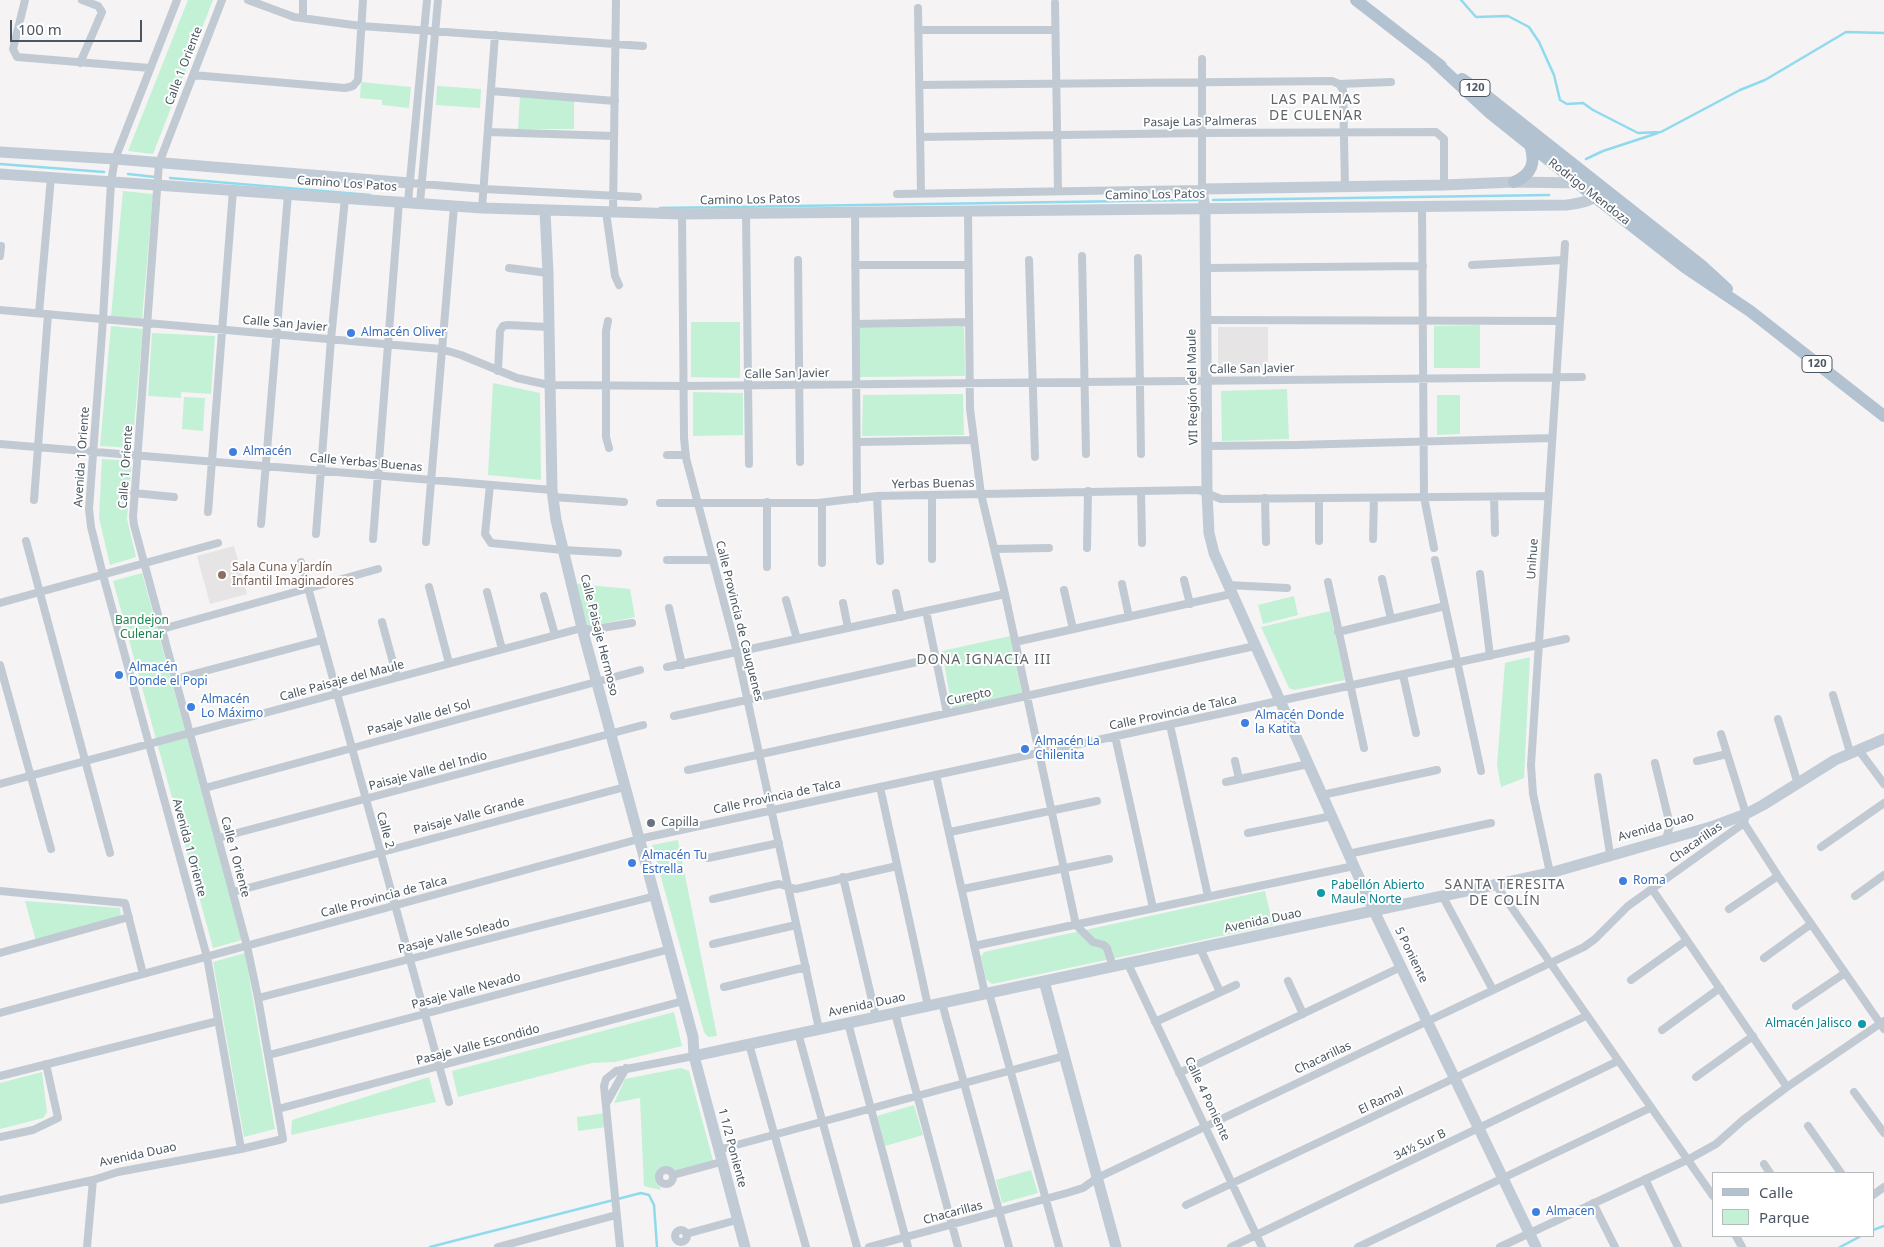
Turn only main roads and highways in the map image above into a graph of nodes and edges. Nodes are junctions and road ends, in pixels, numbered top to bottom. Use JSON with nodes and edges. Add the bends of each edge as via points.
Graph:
{"nodes":[{"id":1,"x":1358,"y":0,"type":"edge"},
{"id":2,"x":1435,"y":62,"type":"junction"},
{"id":3,"x":1530,"y":145,"type":"junction"},
{"id":4,"x":1514,"y":182,"type":"road end"},
{"id":5,"x":1598,"y":192,"type":"junction"},
{"id":6,"x":1884,"y":416,"type":"edge"}],
"edges":[{"from":1,"to":2,"type":"main road","name":"Rodrigo Mendoza","number":"120"},
{"from":2,"to":3,"type":"main road","name":"Rodrigo Mendoza","number":"120"},
{"from":2,"to":5,"type":"main road","name":"Rodrigo Mendoza","number":"120","via":[[1483,93]]},
{"from":3,"to":4,"type":"main road","via":[[1532,167],[1526,176]]},
{"from":3,"to":5,"type":"main road","name":"Rodrigo Mendoza","number":"120","via":[[1576,182]]},
{"from":5,"to":6,"type":"main road","name":"Rodrigo Mendoza","number":"120","via":[[1686,268],[1750,311]]}]}
